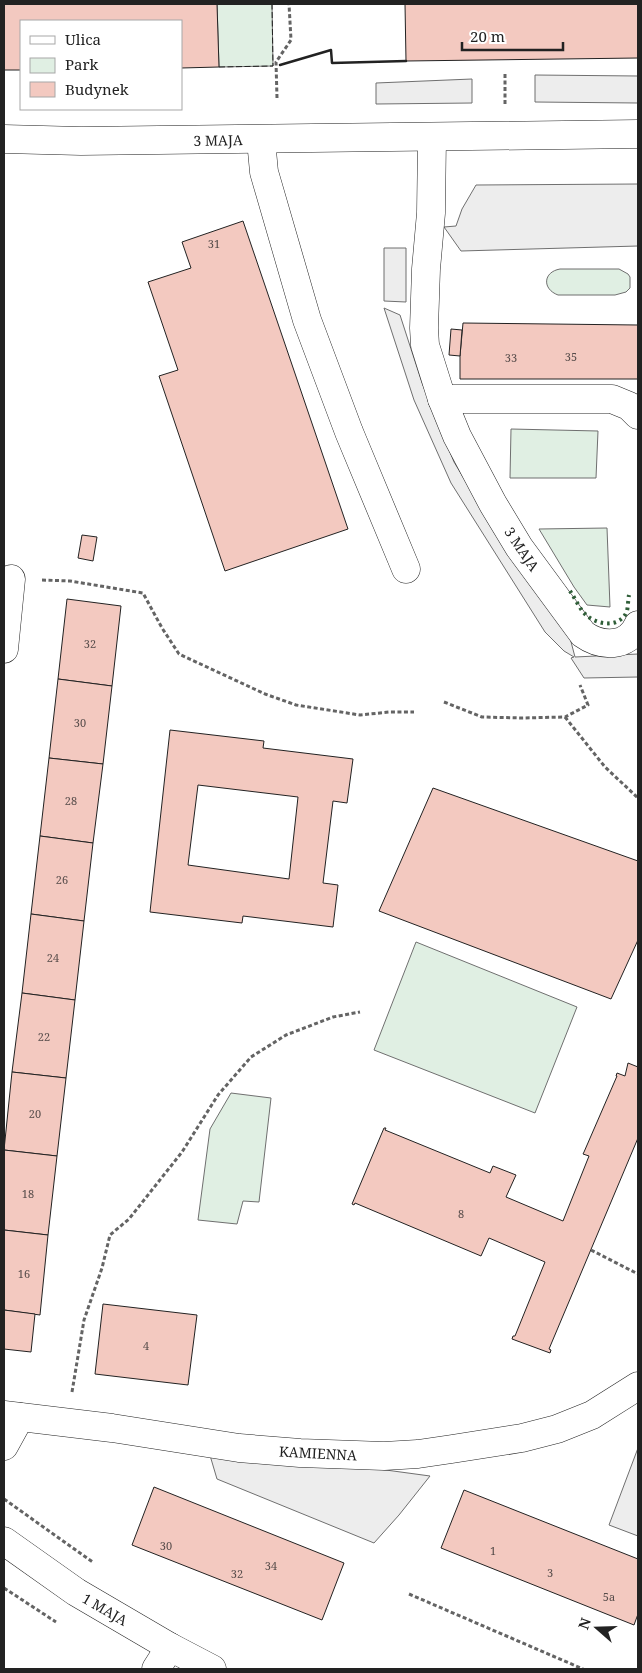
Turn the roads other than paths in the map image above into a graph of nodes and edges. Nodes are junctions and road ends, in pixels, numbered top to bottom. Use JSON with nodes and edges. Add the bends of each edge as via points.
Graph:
{"nodes":[{"id":1,"x":638,"y":134,"type":"edge"},
{"id":2,"x":432,"y":138,"type":"junction"},
{"id":3,"x":4,"y":139,"type":"edge"},
{"id":4,"x":261,"y":140,"type":"junction"},
{"id":5,"x":442,"y":399,"type":"junction"},
{"id":6,"x":638,"y":415,"type":"edge"},
{"id":7,"x":406,"y":569,"type":"dead end"},
{"id":8,"x":11,"y":579,"type":"road end"},
{"id":9,"x":638,"y":625,"type":"edge"},
{"id":10,"x":4,"y":649,"type":"edge"},
{"id":11,"x":638,"y":1386,"type":"edge"},
{"id":12,"x":12,"y":1416,"type":"edge"},
{"id":13,"x":4,"y":1446,"type":"edge"},
{"id":14,"x":4,"y":1541,"type":"edge"},
{"id":15,"x":163,"y":1658,"type":"edge"},
{"id":16,"x":212,"y":1669,"type":"edge"}],
"edges":[{"from":1,"to":2,"type":"street","name":"3 MAJA"},
{"from":2,"to":4,"type":"street","name":"3 MAJA"},
{"from":2,"to":5,"type":"street","name":"3 MAJA","via":[[423,337]]},
{"from":3,"to":4,"type":"street","name":"3 MAJA"},
{"from":4,"to":7,"type":"street","via":[[264,172],[307,320]]},
{"from":5,"to":6,"type":"street","via":[[612,399],[629,406]]},
{"from":5,"to":9,"type":"street","name":"3 MAJA","via":[[457,436],[493,504],[519,547],[578,627],[590,639],[610,644],[626,640]]},
{"from":8,"to":10,"type":"street"},
{"from":11,"to":12,"type":"street","name":"KAMIENNA","via":[[592,1415],[557,1429],[522,1438],[384,1456],[239,1448]]},
{"from":12,"to":13,"type":"street","name":"KAMIENNA"},
{"from":14,"to":15,"type":"street","name":"1 MAJA"},
{"from":15,"to":16,"type":"street","name":"1 MAJA"}]}
